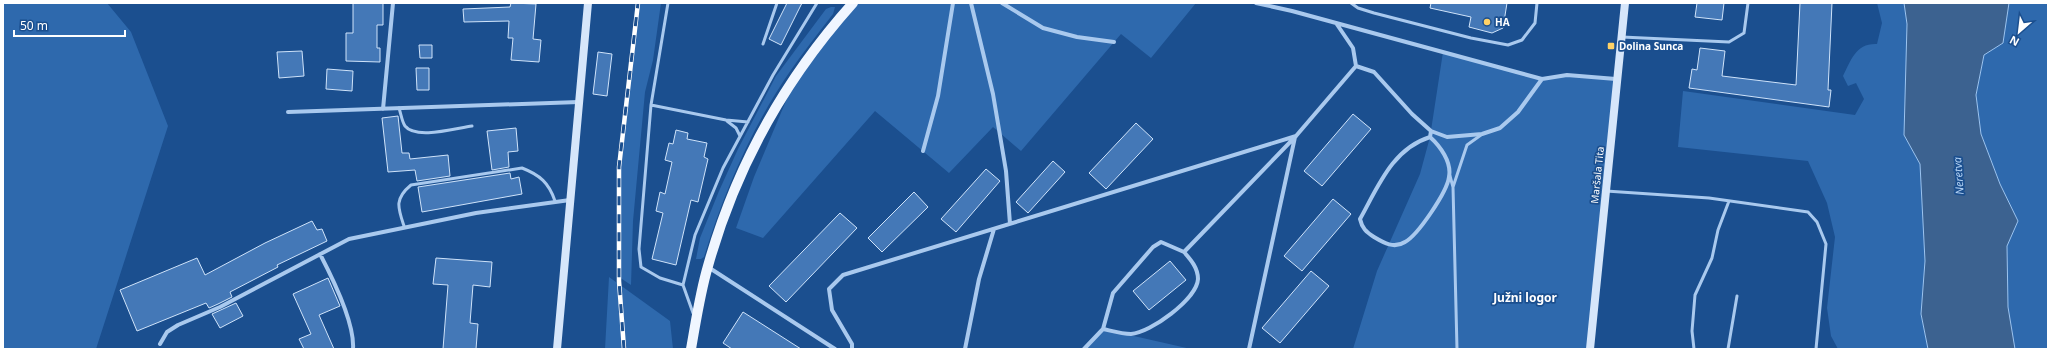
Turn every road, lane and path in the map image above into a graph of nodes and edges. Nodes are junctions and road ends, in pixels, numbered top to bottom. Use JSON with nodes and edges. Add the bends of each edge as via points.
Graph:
{"nodes":[{"id":1,"x":393,"y":3,"type":"edge"},
{"id":2,"x":588,"y":3,"type":"edge"},
{"id":3,"x":668,"y":3,"type":"edge"},
{"id":4,"x":777,"y":3,"type":"edge"},
{"id":5,"x":817,"y":3,"type":"edge"},
{"id":6,"x":853,"y":3,"type":"edge"},
{"id":7,"x":953,"y":3,"type":"edge"},
{"id":8,"x":971,"y":3,"type":"edge"},
{"id":9,"x":1002,"y":3,"type":"edge"},
{"id":10,"x":1256,"y":3,"type":"edge"},
{"id":11,"x":1351,"y":3,"type":"edge"},
{"id":12,"x":1537,"y":3,"type":"edge"},
{"id":13,"x":1625,"y":3,"type":"edge"},
{"id":14,"x":1748,"y":3,"type":"edge"},
{"id":15,"x":1336,"y":23,"type":"junction"},
{"id":16,"x":1622,"y":37,"type":"junction"},
{"id":17,"x":1114,"y":42,"type":"dead end"},
{"id":18,"x":763,"y":44,"type":"dead end"},
{"id":19,"x":1356,"y":66,"type":"junction"},
{"id":20,"x":1542,"y":79,"type":"junction"},
{"id":21,"x":1616,"y":79,"type":"junction"},
{"id":22,"x":579,"y":102,"type":"junction"},
{"id":23,"x":651,"y":105,"type":"junction"},
{"id":24,"x":399,"y":108,"type":"junction"},
{"id":25,"x":383,"y":109,"type":"junction"},
{"id":26,"x":288,"y":112,"type":"dead end"},
{"id":27,"x":726,"y":120,"type":"junction"},
{"id":28,"x":748,"y":122,"type":"junction"},
{"id":29,"x":472,"y":126,"type":"dead end"},
{"id":30,"x":1431,"y":131,"type":"junction"},
{"id":31,"x":1482,"y":134,"type":"junction"},
{"id":32,"x":740,"y":136,"type":"junction"},
{"id":33,"x":1296,"y":136,"type":"junction"},
{"id":34,"x":1430,"y":137,"type":"junction"},
{"id":35,"x":923,"y":151,"type":"dead end"},
{"id":36,"x":1450,"y":176,"type":"junction"},
{"id":37,"x":1453,"y":187,"type":"junction"},
{"id":38,"x":1605,"y":191,"type":"junction"},
{"id":39,"x":570,"y":200,"type":"junction"},
{"id":40,"x":554,"y":201,"type":"junction"},
{"id":41,"x":1729,"y":201,"type":"junction"},
{"id":42,"x":1010,"y":224,"type":"junction"},
{"id":43,"x":404,"y":226,"type":"junction"},
{"id":44,"x":994,"y":229,"type":"junction"},
{"id":45,"x":1184,"y":252,"type":"junction"},
{"id":46,"x":320,"y":254,"type":"junction"},
{"id":47,"x":707,"y":267,"type":"junction"},
{"id":48,"x":683,"y":285,"type":"junction"},
{"id":49,"x":1738,"y":296,"type":"dead end"},
{"id":50,"x":696,"y":320,"type":"junction"},
{"id":51,"x":1104,"y":329,"type":"junction"},
{"id":52,"x":160,"y":344,"type":"dead end"},
{"id":53,"x":353,"y":349,"type":"edge"},
{"id":54,"x":557,"y":349,"type":"edge"},
{"id":55,"x":691,"y":349,"type":"edge"},
{"id":56,"x":835,"y":349,"type":"edge"},
{"id":57,"x":852,"y":349,"type":"edge"},
{"id":58,"x":965,"y":349,"type":"edge"},
{"id":59,"x":1084,"y":349,"type":"edge"},
{"id":60,"x":1249,"y":349,"type":"edge"},
{"id":61,"x":1457,"y":349,"type":"edge"},
{"id":62,"x":1590,"y":349,"type":"edge"},
{"id":63,"x":1694,"y":349,"type":"edge"},
{"id":64,"x":1728,"y":349,"type":"edge"},
{"id":65,"x":1816,"y":349,"type":"edge"}],
"edges":[{"from":1,"to":25,"type":"street"},
{"from":2,"to":22,"type":"street"},
{"from":3,"to":23,"type":"lane"},
{"from":4,"to":18,"type":"lane"},
{"from":5,"to":28,"type":"lane"},
{"from":6,"to":47,"type":"main road","via":[[796,73],[771,113],[736,182]]},
{"from":7,"to":35,"type":"street","via":[[938,96]]},
{"from":8,"to":42,"type":"street","via":[[993,94],[1006,171]]},
{"from":9,"to":17,"type":"street","via":[[1043,28]]},
{"from":10,"to":15,"type":"street"},
{"from":11,"to":12,"type":"lane","via":[[1374,13],[1470,38],[1508,45],[1522,40],[1535,23]]},
{"from":13,"to":16,"type":"street","name":"Maršala Tita"},
{"from":14,"to":16,"type":"lane","via":[[1744,33],[1729,42]]},
{"from":15,"to":19,"type":"street","via":[[1353,48]]},
{"from":15,"to":20,"type":"street"},
{"from":16,"to":21,"type":"street","name":"Maršala Tita"},
{"from":19,"to":30,"type":"street","via":[[1374,72]]},
{"from":19,"to":33,"type":"street"},
{"from":20,"to":21,"type":"street","via":[[1567,75]]},
{"from":20,"to":31,"type":"street","via":[[1518,112],[1500,128]]},
{"from":21,"to":38,"type":"street","name":"Maršala Tita"},
{"from":22,"to":24,"type":"street"},
{"from":22,"to":39,"type":"street"},
{"from":23,"to":27,"type":"lane"},
{"from":23,"to":48,"type":"lane","via":[[639,249],[641,267],[660,278]]},
{"from":24,"to":25,"type":"street"},
{"from":24,"to":29,"type":"lane","via":[[405,126],[422,134]]},
{"from":25,"to":26,"type":"street"},
{"from":27,"to":28,"type":"lane"},
{"from":27,"to":32,"type":"lane","via":[[736,128]]},
{"from":28,"to":32,"type":"lane"},
{"from":30,"to":31,"type":"street","via":[[1447,137]]},
{"from":30,"to":34,"type":"street"},
{"from":31,"to":37,"type":"lane","via":[[1467,145]]},
{"from":32,"to":48,"type":"lane","via":[[723,168],[695,235]]},
{"from":33,"to":42,"type":"street"},
{"from":33,"to":45,"type":"street"},
{"from":33,"to":60,"type":"street"},
{"from":34,"to":36,"type":"street","via":[[1439,145],[1448,162]]},
{"from":34,"to":36,"type":"street","via":[[1410,146],[1394,160],[1360,219],[1362,227],[1384,243],[1405,243],[1430,214]]},
{"from":36,"to":37,"type":"lane"},
{"from":37,"to":61,"type":"lane"},
{"from":38,"to":41,"type":"lane"},
{"from":38,"to":62,"type":"street","name":"Maršala Tita"},
{"from":39,"to":40,"type":"street"},
{"from":39,"to":54,"type":"street"},
{"from":40,"to":43,"type":"street"},
{"from":40,"to":43,"type":"lane","via":[[551,189],[543,180],[522,168],[411,185],[404,191],[398,208]]},
{"from":41,"to":63,"type":"lane","via":[[1718,230],[1712,258],[1695,295],[1692,331]]},
{"from":41,"to":65,"type":"lane","via":[[1808,212],[1817,222],[1826,244]]},
{"from":42,"to":44,"type":"street"},
{"from":43,"to":46,"type":"street","via":[[349,238]]},
{"from":44,"to":57,"type":"street","via":[[843,275],[829,289],[832,310],[852,344]]},
{"from":44,"to":58,"type":"street","via":[[979,279]]},
{"from":45,"to":51,"type":"street","via":[[1161,242],[1152,247],[1113,293]]},
{"from":45,"to":51,"type":"street","via":[[1195,266],[1198,279],[1196,289],[1184,302],[1151,328],[1131,334]]},
{"from":46,"to":52,"type":"street","via":[[220,307],[178,325],[167,332]]},
{"from":46,"to":53,"type":"street","via":[[348,320],[354,340]]},
{"from":47,"to":50,"type":"main road"},
{"from":47,"to":56,"type":"street"},
{"from":48,"to":50,"type":"lane"},
{"from":49,"to":64,"type":"lane"},
{"from":50,"to":55,"type":"main road"},
{"from":51,"to":59,"type":"street"}]}
